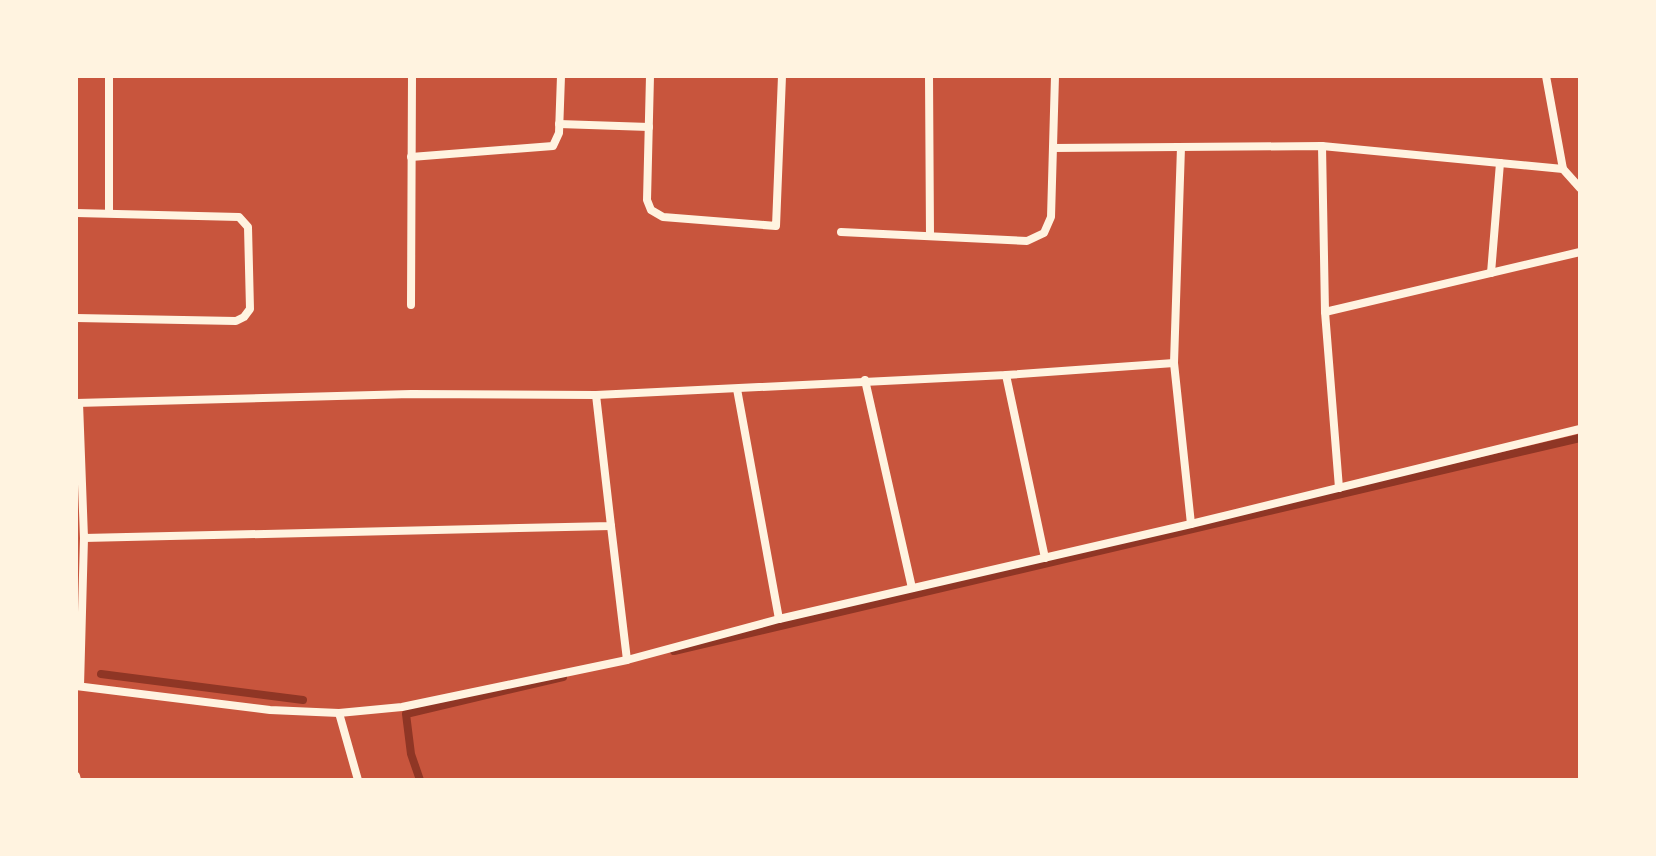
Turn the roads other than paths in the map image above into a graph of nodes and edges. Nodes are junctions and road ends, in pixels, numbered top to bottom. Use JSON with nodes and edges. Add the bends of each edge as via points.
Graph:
{"nodes":[{"id":1,"x":109,"y":76,"type":"edge"},
{"id":2,"x":412,"y":76,"type":"edge"},
{"id":3,"x":561,"y":76,"type":"edge"},
{"id":4,"x":650,"y":76,"type":"edge"},
{"id":5,"x":782,"y":76,"type":"edge"},
{"id":6,"x":929,"y":76,"type":"edge"},
{"id":7,"x":1055,"y":76,"type":"edge"},
{"id":8,"x":1546,"y":76,"type":"edge"},
{"id":9,"x":559,"y":124,"type":"junction"},
{"id":10,"x":649,"y":127,"type":"junction"},
{"id":11,"x":1322,"y":146,"type":"junction"},
{"id":12,"x":1181,"y":147,"type":"junction"},
{"id":13,"x":1053,"y":148,"type":"junction"},
{"id":14,"x":411,"y":157,"type":"junction"},
{"id":15,"x":1500,"y":163,"type":"junction"},
{"id":16,"x":1563,"y":169,"type":"junction"},
{"id":17,"x":1580,"y":188,"type":"edge"},
{"id":18,"x":76,"y":213,"type":"edge"},
{"id":19,"x":109,"y":213,"type":"junction"},
{"id":20,"x":841,"y":232,"type":"dead end"},
{"id":21,"x":930,"y":236,"type":"junction"},
{"id":22,"x":1580,"y":252,"type":"edge"},
{"id":23,"x":1491,"y":273,"type":"junction"},
{"id":24,"x":411,"y":305,"type":"dead end"},
{"id":25,"x":1325,"y":312,"type":"junction"},
{"id":26,"x":76,"y":318,"type":"edge"},
{"id":27,"x":1174,"y":363,"type":"junction"},
{"id":28,"x":1006,"y":375,"type":"junction"},
{"id":29,"x":865,"y":380,"type":"junction"},
{"id":30,"x":737,"y":389,"type":"junction"},
{"id":31,"x":596,"y":395,"type":"junction"},
{"id":32,"x":77,"y":403,"type":"edge"},
{"id":33,"x":1580,"y":429,"type":"edge"},
{"id":34,"x":1339,"y":488,"type":"junction"},
{"id":35,"x":1191,"y":524,"type":"junction"},
{"id":36,"x":611,"y":526,"type":"junction"},
{"id":37,"x":84,"y":538,"type":"junction"},
{"id":38,"x":1045,"y":558,"type":"junction"},
{"id":39,"x":912,"y":588,"type":"junction"},
{"id":40,"x":779,"y":619,"type":"junction"},
{"id":41,"x":627,"y":660,"type":"junction"},
{"id":42,"x":78,"y":686,"type":"edge"},
{"id":43,"x":339,"y":713,"type":"junction"},
{"id":44,"x":358,"y":780,"type":"edge"}],
"edges":[{"from":1,"to":19,"type":"street"},
{"from":2,"to":14,"type":"street"},
{"from":3,"to":9,"type":"street"},
{"from":4,"to":10,"type":"street"},
{"from":5,"to":10,"type":"street","via":[[776,226],[655,214],[647,200]]},
{"from":6,"to":21,"type":"street"},
{"from":7,"to":13,"type":"street"},
{"from":8,"to":16,"type":"street"},
{"from":9,"to":10,"type":"street"},
{"from":9,"to":14,"type":"street","via":[[558,138],[550,147]]},
{"from":11,"to":12,"type":"street"},
{"from":11,"to":15,"type":"street"},
{"from":11,"to":25,"type":"street"},
{"from":12,"to":13,"type":"street"},
{"from":12,"to":27,"type":"street"},
{"from":13,"to":21,"type":"street","via":[[1051,217],[1044,233],[1027,241]]},
{"from":14,"to":24,"type":"street"},
{"from":15,"to":16,"type":"street"},
{"from":15,"to":23,"type":"street"},
{"from":16,"to":17,"type":"street"},
{"from":18,"to":19,"type":"street"},
{"from":19,"to":26,"type":"street","via":[[244,220],[250,309],[234,321]]},
{"from":20,"to":21,"type":"street"},
{"from":22,"to":23,"type":"street"},
{"from":23,"to":25,"type":"street"},
{"from":25,"to":34,"type":"street"},
{"from":27,"to":28,"type":"street"},
{"from":27,"to":35,"type":"street"},
{"from":28,"to":29,"type":"street"},
{"from":28,"to":38,"type":"street"},
{"from":29,"to":30,"type":"street"},
{"from":29,"to":39,"type":"street"},
{"from":30,"to":31,"type":"street"},
{"from":30,"to":40,"type":"street"},
{"from":31,"to":32,"type":"street"},
{"from":31,"to":36,"type":"street"},
{"from":32,"to":37,"type":"street"},
{"from":33,"to":34,"type":"street"},
{"from":34,"to":35,"type":"street"},
{"from":35,"to":38,"type":"street"},
{"from":36,"to":37,"type":"street"},
{"from":36,"to":41,"type":"street"},
{"from":37,"to":42,"type":"street"},
{"from":38,"to":39,"type":"street"},
{"from":39,"to":40,"type":"street"},
{"from":40,"to":41,"type":"street"},
{"from":41,"to":43,"type":"street","via":[[402,707]]},
{"from":42,"to":43,"type":"street","via":[[270,710]]},
{"from":43,"to":44,"type":"street"}]}
